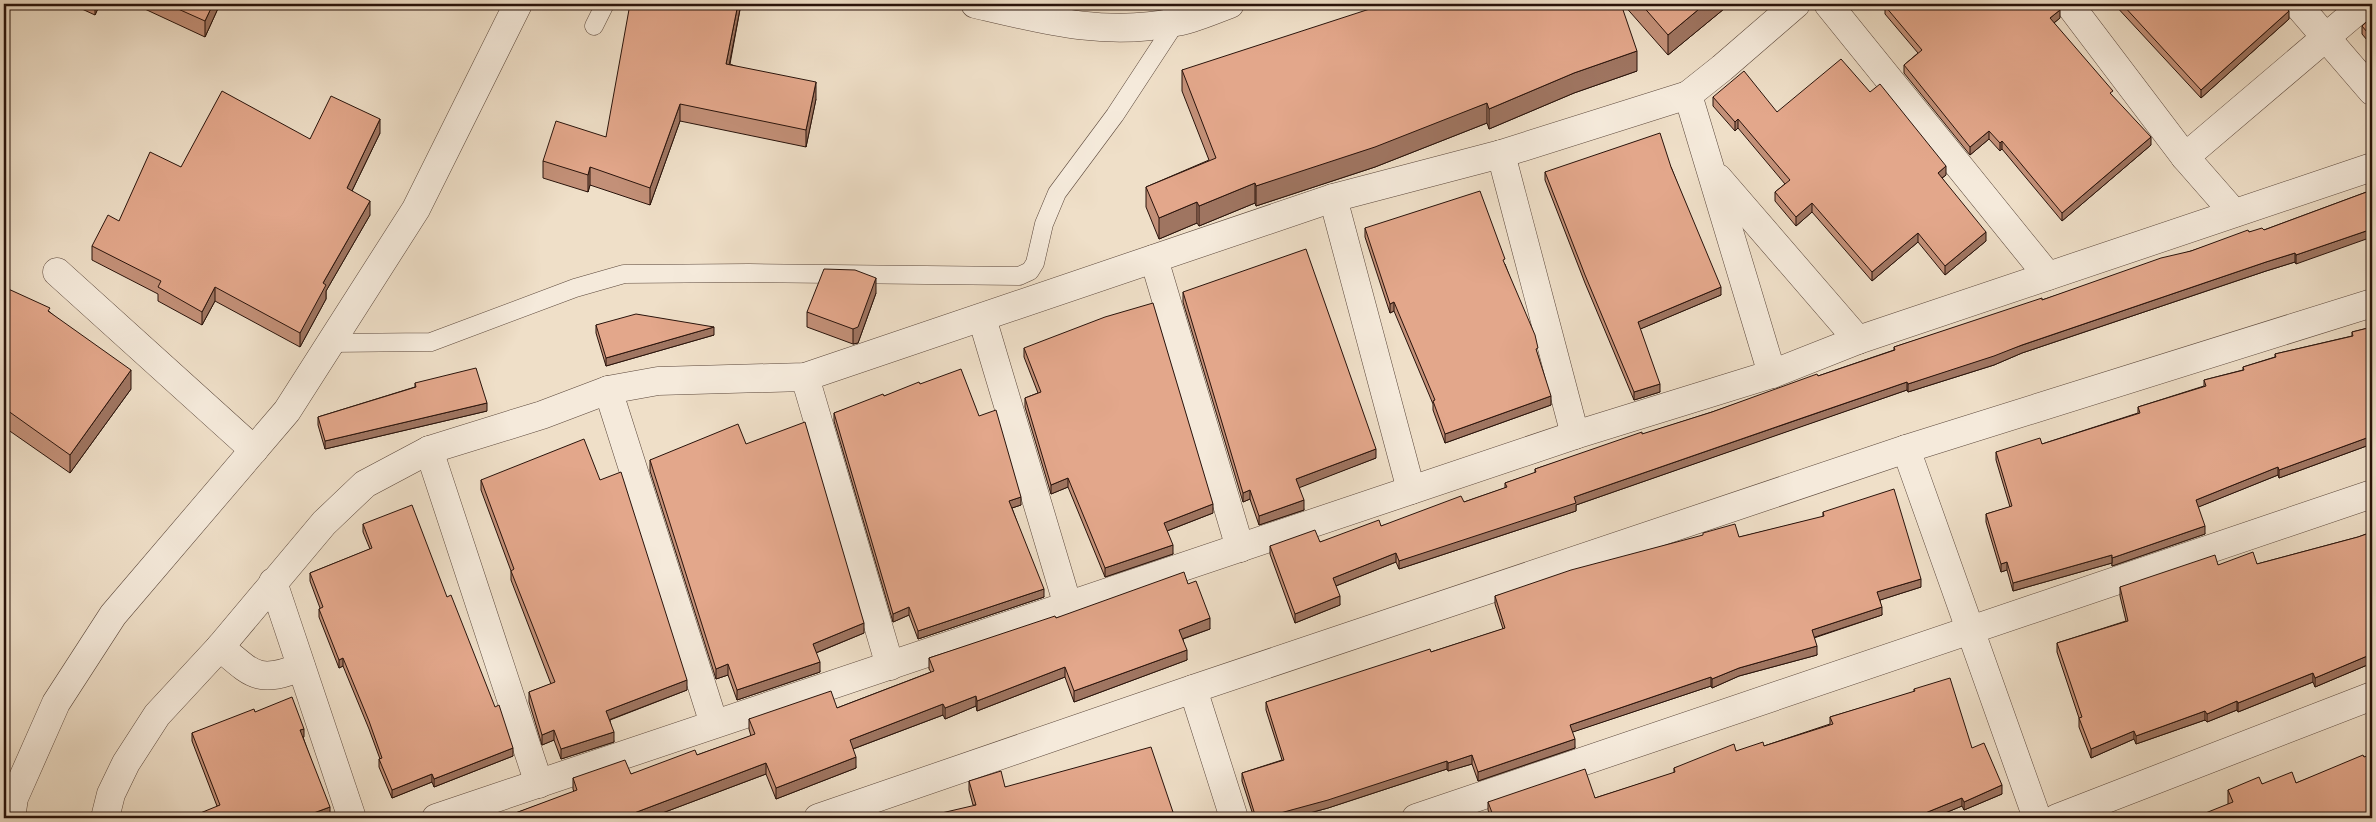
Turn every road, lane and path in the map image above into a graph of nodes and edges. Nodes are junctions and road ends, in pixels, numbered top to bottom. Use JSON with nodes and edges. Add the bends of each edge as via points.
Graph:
{"nodes":[{"id":1,"x":518,"y":4,"type":"edge"},
{"id":2,"x":605,"y":4,"type":"edge"},
{"id":3,"x":975,"y":4,"type":"edge"},
{"id":4,"x":1230,"y":4,"type":"edge"},
{"id":5,"x":1796,"y":4,"type":"edge"},
{"id":6,"x":1828,"y":4,"type":"edge"},
{"id":7,"x":2069,"y":4,"type":"edge"},
{"id":8,"x":2297,"y":4,"type":"edge"},
{"id":9,"x":2365,"y":4,"type":"edge"},
{"id":10,"x":1176,"y":22,"type":"junction"},
{"id":11,"x":594,"y":26,"type":"dead end"},
{"id":12,"x":2326,"y":37,"type":"junction"},
{"id":13,"x":2372,"y":91,"type":"edge"},
{"id":14,"x":1688,"y":95,"type":"junction"},
{"id":15,"x":1500,"y":154,"type":"junction"},
{"id":16,"x":2185,"y":157,"type":"junction"},
{"id":17,"x":2372,"y":167,"type":"edge"},
{"id":18,"x":1712,"y":171,"type":"junction"},
{"id":19,"x":1333,"y":198,"type":"junction"},
{"id":20,"x":2234,"y":214,"type":"junction"},
{"id":21,"x":1154,"y":259,"type":"junction"},
{"id":22,"x":57,"y":272,"type":"dead end"},
{"id":23,"x":2048,"y":276,"type":"junction"},
{"id":24,"x":2372,"y":303,"type":"edge"},
{"id":25,"x":982,"y":318,"type":"junction"},
{"id":26,"x":1858,"y":340,"type":"junction"},
{"id":27,"x":330,"y":343,"type":"junction"},
{"id":28,"x":1772,"y":374,"type":"junction"},
{"id":29,"x":804,"y":377,"type":"junction"},
{"id":30,"x":608,"y":390,"type":"junction"},
{"id":31,"x":1575,"y":435,"type":"junction"},
{"id":32,"x":1906,"y":449,"type":"junction"},
{"id":33,"x":254,"y":450,"type":"junction"},
{"id":34,"x":429,"y":450,"type":"junction"},
{"id":35,"x":1411,"y":490,"type":"junction"},
{"id":36,"x":2372,"y":494,"type":"edge"},
{"id":37,"x":1240,"y":548,"type":"junction"},
{"id":38,"x":273,"y":582,"type":"junction"},
{"id":39,"x":1068,"y":606,"type":"junction"},
{"id":40,"x":1971,"y":632,"type":"junction"},
{"id":41,"x":220,"y":647,"type":"junction"},
{"id":42,"x":890,"y":666,"type":"junction"},
{"id":43,"x":301,"y":667,"type":"junction"},
{"id":44,"x":1193,"y":689,"type":"junction"},
{"id":45,"x":2372,"y":696,"type":"edge"},
{"id":46,"x":714,"y":724,"type":"junction"},
{"id":47,"x":539,"y":784,"type":"junction"},
{"id":48,"x":11,"y":818,"type":"edge"},
{"id":49,"x":105,"y":818,"type":"edge"},
{"id":50,"x":352,"y":818,"type":"edge"},
{"id":51,"x":436,"y":818,"type":"edge"},
{"id":52,"x":818,"y":818,"type":"edge"},
{"id":53,"x":1234,"y":818,"type":"edge"},
{"id":54,"x":1416,"y":818,"type":"edge"},
{"id":55,"x":2037,"y":818,"type":"edge"},
{"id":56,"x":2057,"y":818,"type":"edge"}],
"edges":[{"from":1,"to":27,"type":"street","via":[[416,209]]},
{"from":2,"to":11,"type":"lane"},
{"from":3,"to":10,"type":"street","via":[[1064,25],[1118,28]]},
{"from":4,"to":10,"type":"street"},
{"from":5,"to":14,"type":"street"},
{"from":6,"to":23,"type":"street"},
{"from":7,"to":16,"type":"street"},
{"from":8,"to":12,"type":"street"},
{"from":9,"to":12,"type":"street"},
{"from":10,"to":27,"type":"lane","via":[[1115,116],[1057,192],[1044,224],[1035,263],[1030,271],[1019,276],[624,274],[575,288],[431,342]]},
{"from":12,"to":13,"type":"street"},
{"from":12,"to":16,"type":"street"},
{"from":14,"to":15,"type":"street"},
{"from":14,"to":18,"type":"street"},
{"from":15,"to":19,"type":"street"},
{"from":15,"to":31,"type":"street"},
{"from":16,"to":20,"type":"street"},
{"from":17,"to":20,"type":"street"},
{"from":18,"to":26,"type":"street"},
{"from":18,"to":28,"type":"street"},
{"from":19,"to":21,"type":"street"},
{"from":19,"to":35,"type":"street"},
{"from":20,"to":23,"type":"street"},
{"from":21,"to":25,"type":"street"},
{"from":21,"to":37,"type":"street"},
{"from":22,"to":33,"type":"street"},
{"from":23,"to":26,"type":"street"},
{"from":24,"to":32,"type":"street"},
{"from":25,"to":29,"type":"street"},
{"from":25,"to":39,"type":"street"},
{"from":26,"to":28,"type":"street"},
{"from":27,"to":33,"type":"street","via":[[287,411]]},
{"from":28,"to":31,"type":"street"},
{"from":29,"to":30,"type":"street","via":[[658,381]]},
{"from":29,"to":42,"type":"street"},
{"from":30,"to":34,"type":"street","via":[[542,415]]},
{"from":30,"to":46,"type":"street"},
{"from":31,"to":35,"type":"street"},
{"from":32,"to":40,"type":"street"},
{"from":32,"to":44,"type":"street"},
{"from":33,"to":48,"type":"street","via":[[113,615],[56,703],[14,798]]},
{"from":34,"to":38,"type":"street","via":[[364,484],[324,523]]},
{"from":34,"to":47,"type":"street"},
{"from":35,"to":37,"type":"street"},
{"from":36,"to":40,"type":"street"},
{"from":37,"to":39,"type":"street"},
{"from":38,"to":41,"type":"street"},
{"from":38,"to":43,"type":"street"},
{"from":39,"to":42,"type":"street"},
{"from":40,"to":54,"type":"street"},
{"from":40,"to":55,"type":"street"},
{"from":41,"to":43,"type":"street","via":[[250,673],[281,675]]},
{"from":41,"to":49,"type":"street","via":[[157,715],[126,763],[111,794]]},
{"from":42,"to":46,"type":"street"},
{"from":43,"to":50,"type":"street"},
{"from":44,"to":52,"type":"street"},
{"from":44,"to":53,"type":"street"},
{"from":45,"to":56,"type":"street"},
{"from":46,"to":47,"type":"street"},
{"from":47,"to":51,"type":"street"}]}
